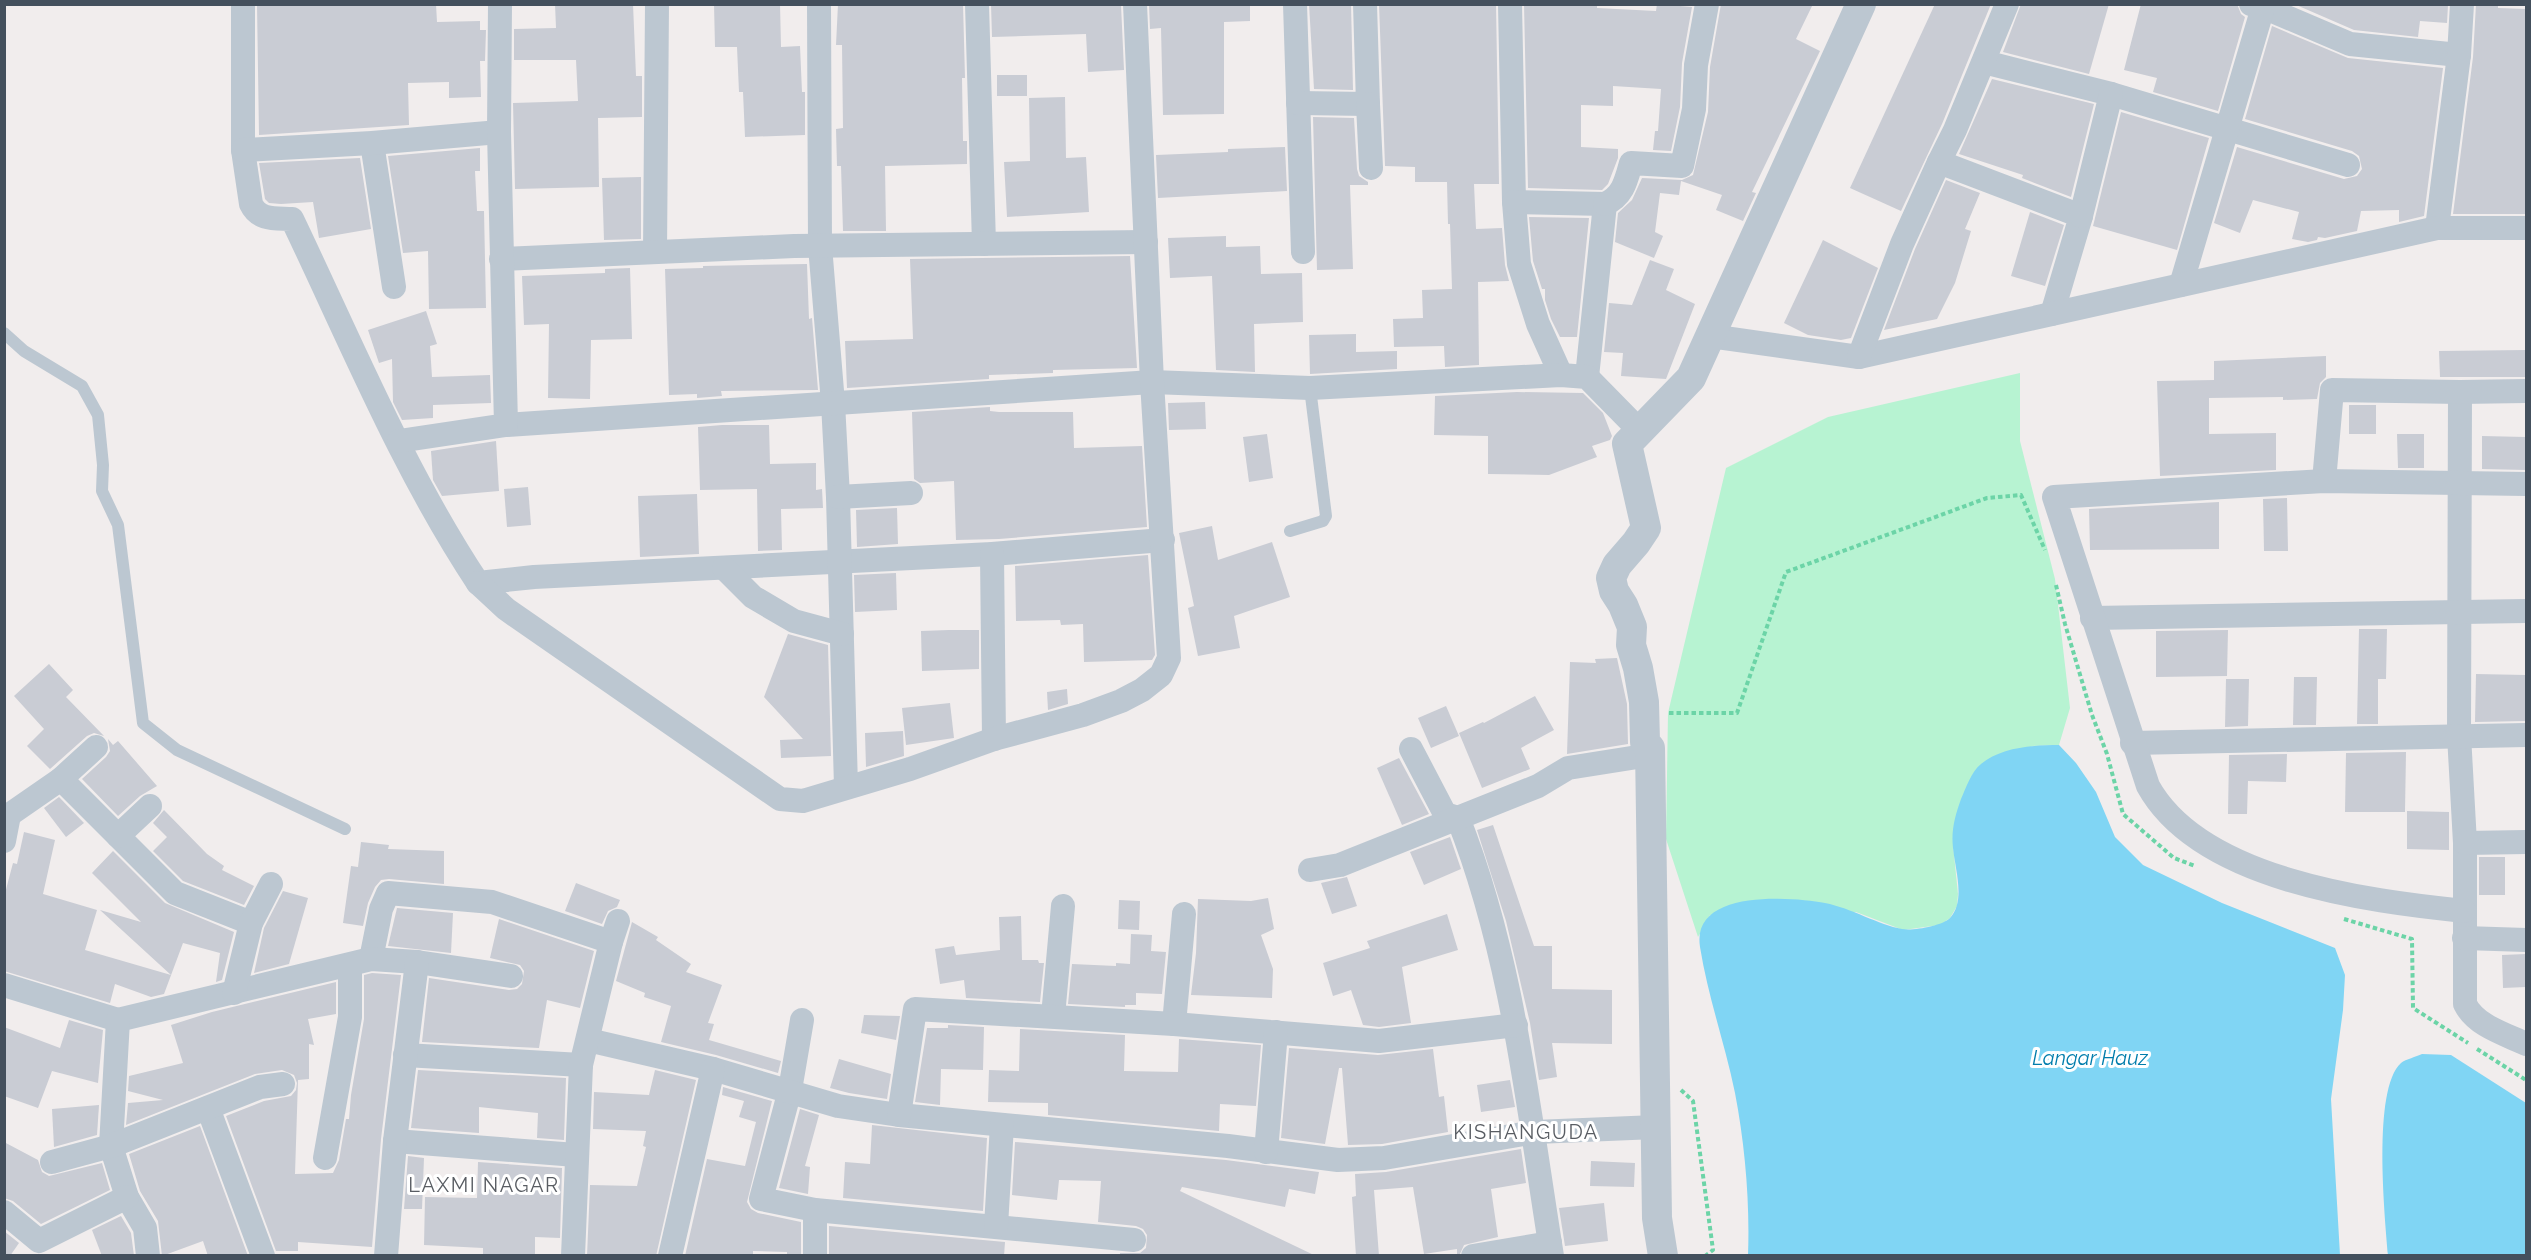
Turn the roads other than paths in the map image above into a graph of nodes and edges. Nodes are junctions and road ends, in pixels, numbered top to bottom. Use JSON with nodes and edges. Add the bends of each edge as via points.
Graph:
{"nodes":[{"id":1,"x":243,"y":4,"type":"edge"},
{"id":2,"x":500,"y":4,"type":"edge"},
{"id":3,"x":657,"y":4,"type":"edge"},
{"id":4,"x":819,"y":4,"type":"edge"},
{"id":5,"x":977,"y":4,"type":"edge"},
{"id":6,"x":1135,"y":4,"type":"edge"},
{"id":7,"x":1295,"y":4,"type":"edge"},
{"id":8,"x":1365,"y":4,"type":"edge"},
{"id":9,"x":1510,"y":4,"type":"edge"},
{"id":10,"x":1707,"y":4,"type":"edge"},
{"id":11,"x":1861,"y":4,"type":"edge"},
{"id":12,"x":2007,"y":4,"type":"edge"},
{"id":13,"x":2462,"y":4,"type":"edge"},
{"id":14,"x":2259,"y":5,"type":"edge"},
{"id":15,"x":2459,"y":56,"type":"junction"},
{"id":16,"x":1984,"y":62,"type":"junction"},
{"id":17,"x":2111,"y":94,"type":"junction"},
{"id":18,"x":1298,"y":103,"type":"junction"},
{"id":19,"x":1368,"y":104,"type":"junction"},
{"id":20,"x":2227,"y":129,"type":"junction"},
{"id":21,"x":499,"y":132,"type":"junction"},
{"id":22,"x":372,"y":143,"type":"junction"},
{"id":23,"x":243,"y":150,"type":"junction"},
{"id":24,"x":1939,"y":162,"type":"junction"},
{"id":25,"x":2348,"y":165,"type":"dead end"},
{"id":26,"x":1371,"y":168,"type":"dead end"},
{"id":27,"x":1514,"y":202,"type":"junction"},
{"id":28,"x":1605,"y":204,"type":"junction"},
{"id":29,"x":2081,"y":216,"type":"junction"},
{"id":30,"x":2437,"y":228,"type":"junction"},
{"id":31,"x":2526,"y":228,"type":"edge"},
{"id":32,"x":1146,"y":242,"type":"junction"},
{"id":33,"x":984,"y":244,"type":"junction"},
{"id":34,"x":820,"y":246,"type":"junction"},
{"id":35,"x":656,"y":252,"type":"junction"},
{"id":36,"x":1303,"y":252,"type":"dead end"},
{"id":37,"x":501,"y":259,"type":"junction"},
{"id":38,"x":2181,"y":285,"type":"junction"},
{"id":39,"x":394,"y":287,"type":"dead end"},
{"id":40,"x":2052,"y":314,"type":"junction"},
{"id":41,"x":4,"y":333,"type":"edge"},
{"id":42,"x":1710,"y":336,"type":"junction"},
{"id":43,"x":1859,"y":357,"type":"junction"},
{"id":44,"x":1561,"y":375,"type":"junction"},
{"id":45,"x":1587,"y":376,"type":"junction"},
{"id":46,"x":1152,"y":382,"type":"junction"},
{"id":47,"x":1310,"y":388,"type":"junction"},
{"id":48,"x":2526,"y":391,"type":"edge"},
{"id":49,"x":2460,"y":392,"type":"junction"},
{"id":50,"x":833,"y":403,"type":"junction"},
{"id":51,"x":506,"y":425,"type":"junction"},
{"id":52,"x":1640,"y":431,"type":"junction"},
{"id":53,"x":399,"y":441,"type":"junction"},
{"id":54,"x":2324,"y":481,"type":"junction"},
{"id":55,"x":2459,"y":483,"type":"junction"},
{"id":56,"x":2526,"y":484,"type":"edge"},
{"id":57,"x":911,"y":494,"type":"dead end"},
{"id":58,"x":838,"y":497,"type":"junction"},
{"id":59,"x":1290,"y":531,"type":"dead end"},
{"id":60,"x":1163,"y":540,"type":"junction"},
{"id":61,"x":992,"y":554,"type":"junction"},
{"id":62,"x":841,"y":563,"type":"junction"},
{"id":63,"x":724,"y":568,"type":"junction"},
{"id":64,"x":478,"y":582,"type":"junction"},
{"id":65,"x":2526,"y":611,"type":"edge"},
{"id":66,"x":2460,"y":612,"type":"junction"},
{"id":67,"x":2092,"y":618,"type":"junction"},
{"id":68,"x":843,"y":634,"type":"junction"},
{"id":69,"x":2459,"y":735,"type":"junction"},
{"id":70,"x":2526,"y":735,"type":"edge"},
{"id":71,"x":994,"y":739,"type":"junction"},
{"id":72,"x":2132,"y":743,"type":"junction"},
{"id":73,"x":96,"y":747,"type":"dead end"},
{"id":74,"x":1411,"y":749,"type":"dead end"},
{"id":75,"x":1650,"y":752,"type":"junction"},
{"id":76,"x":61,"y":779,"type":"junction"},
{"id":77,"x":846,"y":787,"type":"junction"},
{"id":78,"x":150,"y":806,"type":"dead end"},
{"id":79,"x":7,"y":815,"type":"edge"},
{"id":80,"x":1458,"y":818,"type":"junction"},
{"id":81,"x":345,"y":829,"type":"dead end"},
{"id":82,"x":118,"y":836,"type":"junction"},
{"id":83,"x":4,"y":841,"type":"edge"},
{"id":84,"x":2526,"y":842,"type":"edge"},
{"id":85,"x":2465,"y":843,"type":"junction"},
{"id":86,"x":1310,"y":870,"type":"dead end"},
{"id":87,"x":271,"y":884,"type":"dead end"},
{"id":88,"x":1063,"y":906,"type":"dead end"},
{"id":89,"x":2464,"y":911,"type":"junction"},
{"id":90,"x":1184,"y":914,"type":"dead end"},
{"id":91,"x":250,"y":923,"type":"junction"},
{"id":92,"x":2464,"y":938,"type":"junction"},
{"id":93,"x":2526,"y":940,"type":"edge"},
{"id":94,"x":360,"y":962,"type":"junction"},
{"id":95,"x":417,"y":962,"type":"junction"},
{"id":96,"x":511,"y":976,"type":"dead end"},
{"id":97,"x":4,"y":985,"type":"edge"},
{"id":98,"x":234,"y":993,"type":"junction"},
{"id":99,"x":1053,"y":1016,"type":"junction"},
{"id":100,"x":118,"y":1020,"type":"junction"},
{"id":101,"x":802,"y":1020,"type":"dead end"},
{"id":102,"x":1174,"y":1024,"type":"junction"},
{"id":103,"x":1516,"y":1025,"type":"junction"},
{"id":104,"x":1276,"y":1032,"type":"junction"},
{"id":105,"x":588,"y":1040,"type":"junction"},
{"id":106,"x":2526,"y":1044,"type":"edge"},
{"id":107,"x":405,"y":1055,"type":"junction"},
{"id":108,"x":581,"y":1065,"type":"junction"},
{"id":109,"x":713,"y":1069,"type":"junction"},
{"id":110,"x":283,"y":1084,"type":"dead end"},
{"id":111,"x":790,"y":1090,"type":"junction"},
{"id":112,"x":208,"y":1108,"type":"junction"},
{"id":113,"x":899,"y":1115,"type":"junction"},
{"id":114,"x":1002,"y":1125,"type":"junction"},
{"id":115,"x":1656,"y":1127,"type":"junction"},
{"id":116,"x":1534,"y":1132,"type":"junction"},
{"id":117,"x":395,"y":1141,"type":"junction"},
{"id":118,"x":111,"y":1146,"type":"junction"},
{"id":119,"x":1266,"y":1152,"type":"junction"},
{"id":120,"x":576,"y":1155,"type":"junction"},
{"id":121,"x":325,"y":1158,"type":"dead end"},
{"id":122,"x":52,"y":1162,"type":"dead end"},
{"id":123,"x":127,"y":1197,"type":"junction"},
{"id":124,"x":815,"y":1210,"type":"junction"},
{"id":125,"x":4,"y":1212,"type":"edge"},
{"id":126,"x":996,"y":1226,"type":"junction"},
{"id":127,"x":1134,"y":1240,"type":"dead end"},
{"id":128,"x":1551,"y":1249,"type":"edge"},
{"id":129,"x":148,"y":1256,"type":"edge"},
{"id":130,"x":263,"y":1256,"type":"edge"},
{"id":131,"x":386,"y":1256,"type":"edge"},
{"id":132,"x":573,"y":1256,"type":"edge"},
{"id":133,"x":670,"y":1256,"type":"edge"},
{"id":134,"x":815,"y":1256,"type":"edge"},
{"id":135,"x":1473,"y":1256,"type":"edge"},
{"id":136,"x":1662,"y":1256,"type":"edge"}],
"edges":[{"from":1,"to":23,"type":"street"},
{"from":2,"to":21,"type":"street"},
{"from":3,"to":35,"type":"street"},
{"from":4,"to":34,"type":"street"},
{"from":5,"to":33,"type":"street"},
{"from":6,"to":32,"type":"street"},
{"from":7,"to":18,"type":"street"},
{"from":8,"to":19,"type":"street"},
{"from":9,"to":27,"type":"street"},
{"from":10,"to":28,"type":"street","via":[[1696,65],[1694,109],[1682,166],[1631,163],[1623,188],[1616,199]]},
{"from":11,"to":42,"type":"street"},
{"from":12,"to":16,"type":"street"},
{"from":13,"to":15,"type":"street"},
{"from":14,"to":15,"type":"street","via":[[2350,44]]},
{"from":14,"to":20,"type":"street"},
{"from":15,"to":30,"type":"street"},
{"from":16,"to":17,"type":"street"},
{"from":16,"to":24,"type":"street"},
{"from":17,"to":20,"type":"street"},
{"from":17,"to":29,"type":"street"},
{"from":18,"to":19,"type":"street"},
{"from":18,"to":36,"type":"street"},
{"from":19,"to":26,"type":"street"},
{"from":20,"to":25,"type":"street"},
{"from":20,"to":38,"type":"street"},
{"from":21,"to":22,"type":"street"},
{"from":21,"to":37,"type":"street"},
{"from":22,"to":23,"type":"street"},
{"from":22,"to":39,"type":"street"},
{"from":23,"to":53,"type":"street","via":[[255,212],[262,217],[292,219]]},
{"from":24,"to":29,"type":"street"},
{"from":24,"to":43,"type":"street","via":[[1902,244]]},
{"from":27,"to":28,"type":"street"},
{"from":27,"to":44,"type":"street","via":[[1519,264],[1538,324]]},
{"from":28,"to":45,"type":"street"},
{"from":29,"to":40,"type":"street"},
{"from":30,"to":31,"type":"street"},
{"from":30,"to":38,"type":"street"},
{"from":32,"to":33,"type":"street"},
{"from":32,"to":46,"type":"street"},
{"from":33,"to":34,"type":"street"},
{"from":34,"to":35,"type":"street"},
{"from":34,"to":50,"type":"street"},
{"from":35,"to":37,"type":"street"},
{"from":37,"to":51,"type":"street"},
{"from":38,"to":40,"type":"street"},
{"from":40,"to":43,"type":"street"},
{"from":41,"to":81,"type":"lane","via":[[24,351],[82,386],[98,415],[102,491],[118,525],[143,723],[177,750]]},
{"from":42,"to":43,"type":"street"},
{"from":42,"to":52,"type":"street","via":[[1691,378]]},
{"from":44,"to":45,"type":"street"},
{"from":44,"to":47,"type":"street"},
{"from":45,"to":52,"type":"street"},
{"from":46,"to":47,"type":"street"},
{"from":46,"to":50,"type":"street"},
{"from":46,"to":60,"type":"street"},
{"from":47,"to":59,"type":"lane","via":[[1326,516],[1323,521]]},
{"from":48,"to":49,"type":"street"},
{"from":49,"to":54,"type":"street","via":[[2332,390]]},
{"from":49,"to":55,"type":"street"},
{"from":50,"to":51,"type":"street"},
{"from":50,"to":58,"type":"street"},
{"from":51,"to":53,"type":"street"},
{"from":52,"to":75,"type":"street","via":[[1627,444],[1646,528],[1611,578],[1632,627],[1631,645],[1644,702],[1645,742]]},
{"from":53,"to":64,"type":"street","via":[[448,538]]},
{"from":54,"to":55,"type":"street"},
{"from":54,"to":67,"type":"street","via":[[2054,498]]},
{"from":55,"to":56,"type":"street"},
{"from":55,"to":66,"type":"street"},
{"from":57,"to":58,"type":"street"},
{"from":58,"to":62,"type":"street"},
{"from":60,"to":61,"type":"street"},
{"from":60,"to":71,"type":"street","via":[[1169,658],[1161,675],[1121,701]]},
{"from":61,"to":62,"type":"street"},
{"from":61,"to":71,"type":"street"},
{"from":62,"to":63,"type":"street"},
{"from":62,"to":68,"type":"street"},
{"from":63,"to":64,"type":"street"},
{"from":63,"to":68,"type":"street","via":[[753,597],[794,621]]},
{"from":64,"to":77,"type":"street","via":[[506,609],[780,799],[803,801]]},
{"from":65,"to":66,"type":"street"},
{"from":66,"to":67,"type":"street"},
{"from":66,"to":69,"type":"street"},
{"from":67,"to":72,"type":"street"},
{"from":68,"to":77,"type":"street"},
{"from":69,"to":70,"type":"street"},
{"from":69,"to":72,"type":"street"},
{"from":69,"to":85,"type":"street"},
{"from":71,"to":77,"type":"street"},
{"from":72,"to":89,"type":"street","via":[[2152,794],[2175,822],[2263,873],[2398,905]]},
{"from":73,"to":76,"type":"street"},
{"from":74,"to":80,"type":"street","via":[[1444,814]]},
{"from":75,"to":80,"type":"street","via":[[1568,768],[1538,786]]},
{"from":75,"to":115,"type":"street"},
{"from":76,"to":79,"type":"street"},
{"from":76,"to":82,"type":"street"},
{"from":78,"to":82,"type":"street"},
{"from":79,"to":83,"type":"street"},
{"from":80,"to":86,"type":"street","via":[[1340,864]]},
{"from":80,"to":103,"type":"street","via":[[1478,868]]},
{"from":82,"to":91,"type":"street","via":[[175,893]]},
{"from":84,"to":85,"type":"street"},
{"from":85,"to":89,"type":"street"},
{"from":87,"to":91,"type":"street"},
{"from":88,"to":99,"type":"street"},
{"from":89,"to":92,"type":"street"},
{"from":90,"to":102,"type":"street"},
{"from":91,"to":98,"type":"street"},
{"from":92,"to":93,"type":"street"},
{"from":92,"to":106,"type":"street","via":[[2468,1010],[2486,1026]]},
{"from":94,"to":95,"type":"street"},
{"from":94,"to":98,"type":"street"},
{"from":94,"to":105,"type":"street","via":[[388,893],[492,902],[614,932]]},
{"from":94,"to":121,"type":"street"},
{"from":95,"to":96,"type":"street"},
{"from":95,"to":107,"type":"street"},
{"from":97,"to":100,"type":"street"},
{"from":98,"to":100,"type":"street"},
{"from":99,"to":102,"type":"street"},
{"from":99,"to":113,"type":"street","via":[[915,1009]]},
{"from":100,"to":118,"type":"street"},
{"from":101,"to":111,"type":"street"},
{"from":102,"to":104,"type":"street"},
{"from":103,"to":104,"type":"street","via":[[1379,1041]]},
{"from":103,"to":116,"type":"street"},
{"from":104,"to":119,"type":"street"},
{"from":105,"to":108,"type":"street"},
{"from":105,"to":109,"type":"street"},
{"from":107,"to":108,"type":"street"},
{"from":107,"to":117,"type":"street"},
{"from":108,"to":120,"type":"street"},
{"from":109,"to":111,"type":"street"},
{"from":109,"to":133,"type":"street"},
{"from":110,"to":112,"type":"street","via":[[260,1087]]},
{"from":111,"to":113,"type":"street","via":[[837,1106]]},
{"from":111,"to":124,"type":"street","via":[[761,1199]]},
{"from":112,"to":118,"type":"street"},
{"from":112,"to":130,"type":"street"},
{"from":113,"to":114,"type":"street"},
{"from":114,"to":119,"type":"street"},
{"from":114,"to":126,"type":"street"},
{"from":115,"to":116,"type":"street"},
{"from":115,"to":136,"type":"street","via":[[1657,1218]]},
{"from":116,"to":119,"type":"street","via":[[1384,1158],[1338,1160]]},
{"from":116,"to":128,"type":"street"},
{"from":117,"to":120,"type":"street"},
{"from":117,"to":131,"type":"street"},
{"from":118,"to":122,"type":"street"},
{"from":118,"to":123,"type":"street"},
{"from":120,"to":132,"type":"street"},
{"from":123,"to":125,"type":"street","via":[[39,1241]]},
{"from":123,"to":129,"type":"street","via":[[145,1228]]},
{"from":124,"to":126,"type":"street"},
{"from":124,"to":134,"type":"street"},
{"from":126,"to":127,"type":"street"},
{"from":128,"to":135,"type":"street"}]}
